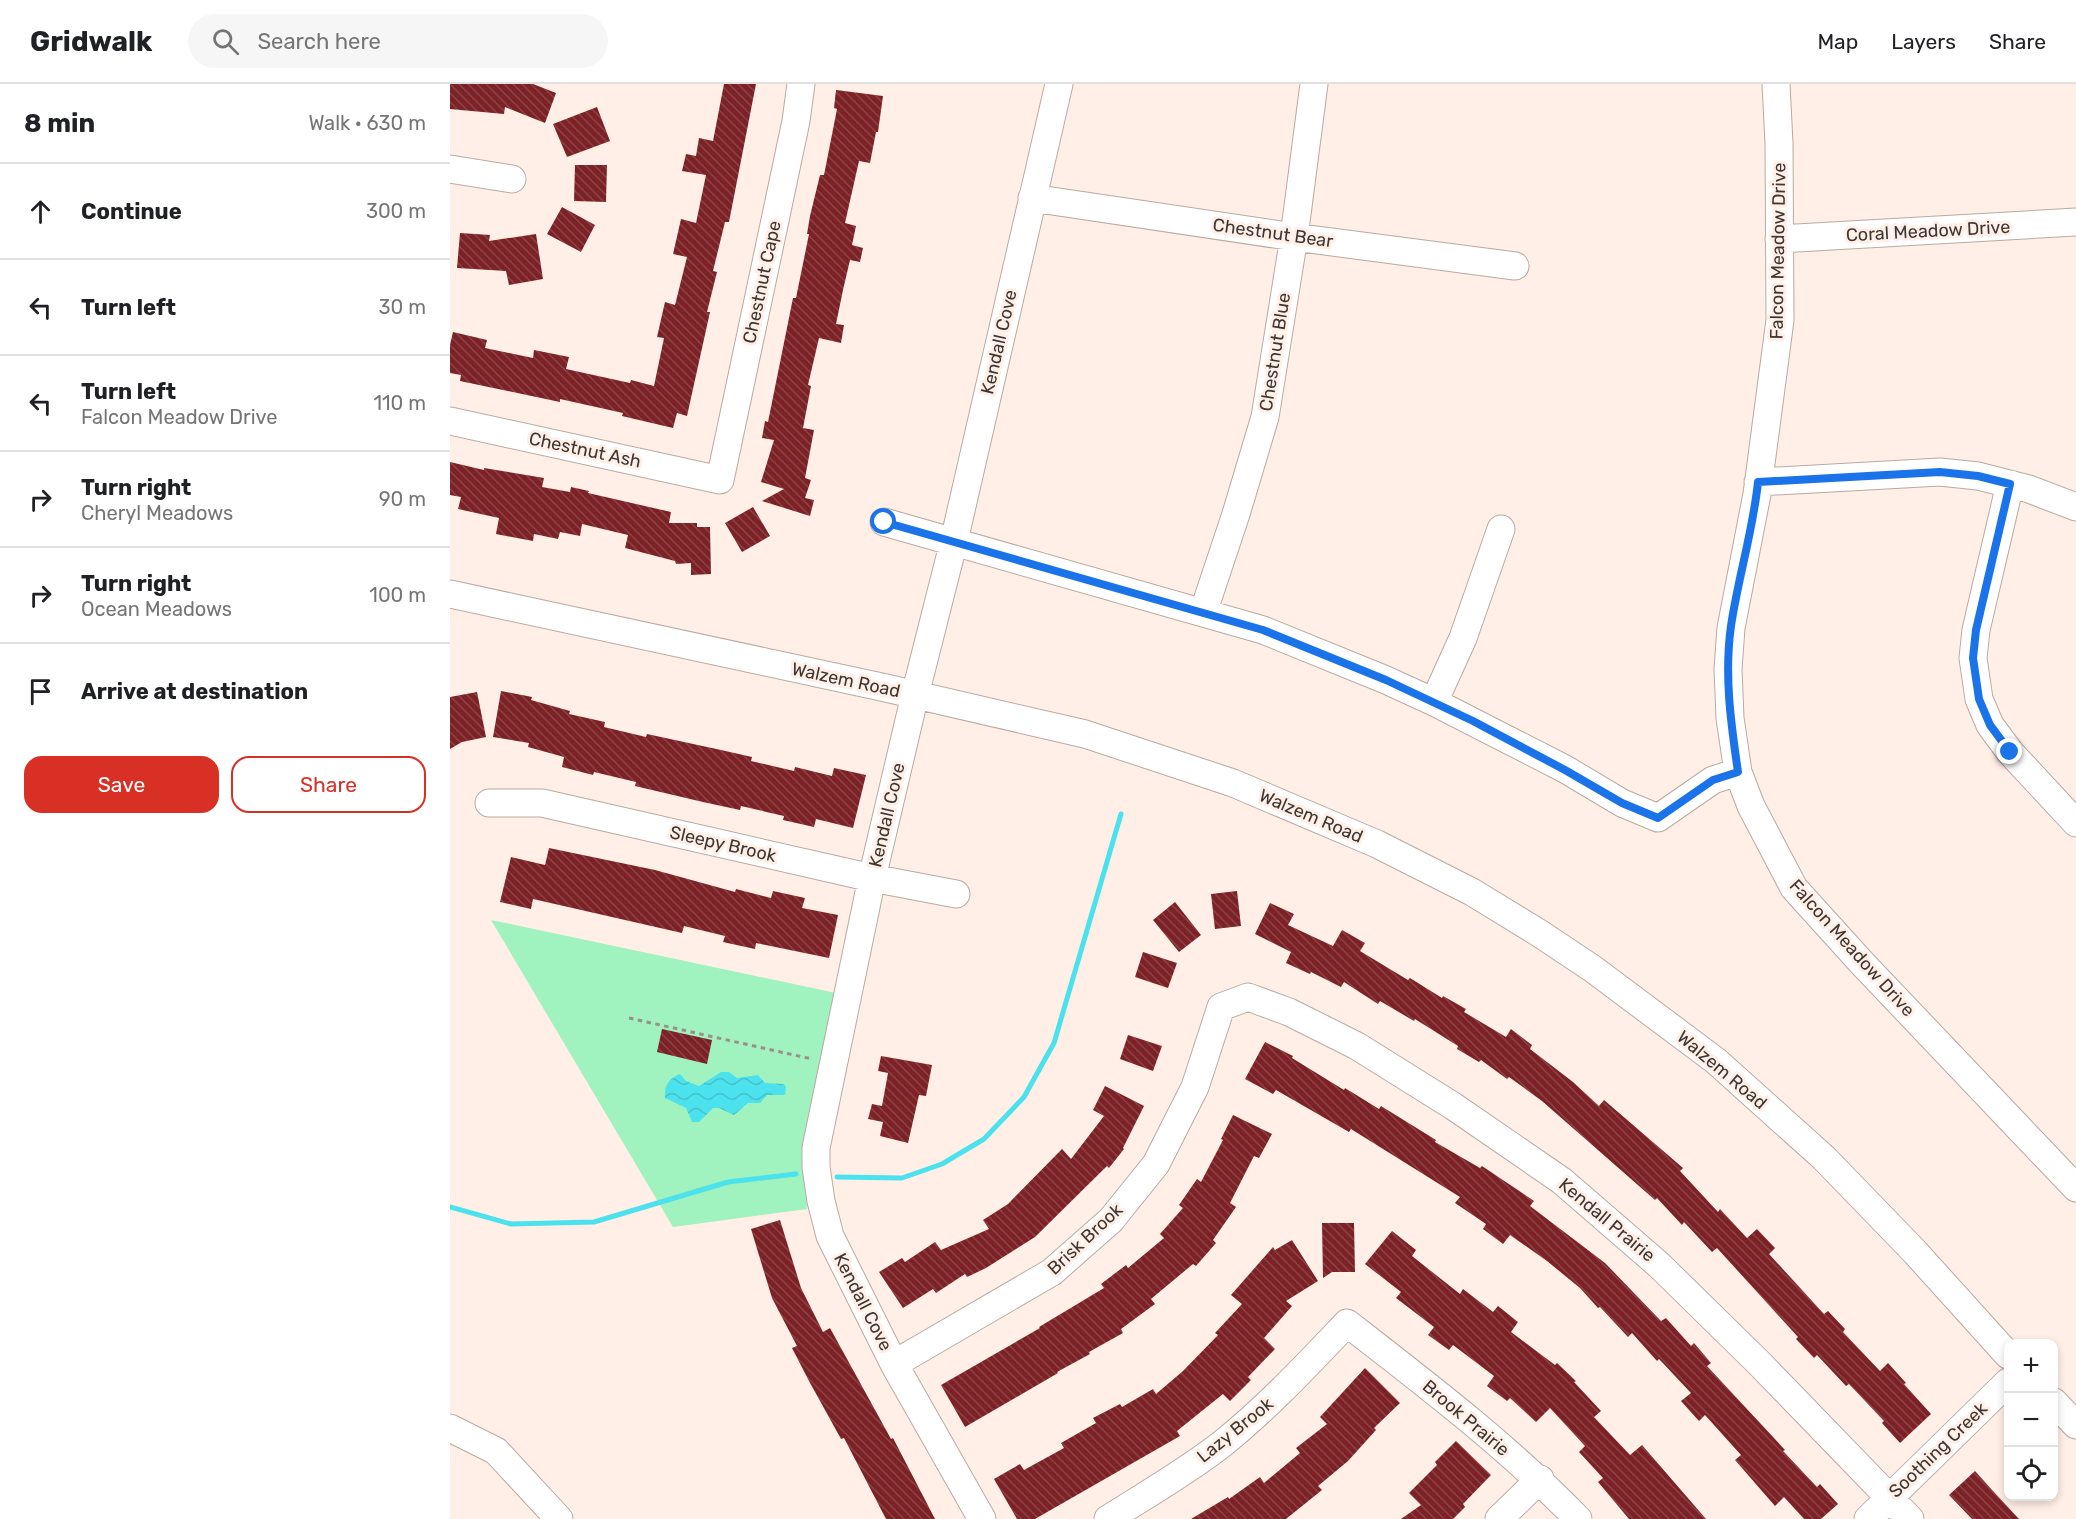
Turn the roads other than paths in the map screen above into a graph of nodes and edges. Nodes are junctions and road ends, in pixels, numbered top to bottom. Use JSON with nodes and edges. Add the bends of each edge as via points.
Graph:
{"nodes":[{"id":1,"x":801,"y":84,"type":"edge"},
{"id":2,"x":1059,"y":84,"type":"edge"},
{"id":3,"x":1314,"y":84,"type":"edge"},
{"id":4,"x":1776,"y":84,"type":"edge"},
{"id":5,"x":450,"y":169,"type":"edge"},
{"id":6,"x":512,"y":179,"type":"dead end"},
{"id":7,"x":1032,"y":198,"type":"junction"},
{"id":8,"x":2076,"y":222,"type":"edge"},
{"id":9,"x":1294,"y":237,"type":"junction"},
{"id":10,"x":1779,"y":239,"type":"junction"},
{"id":11,"x":1515,"y":266,"type":"dead end"},
{"id":12,"x":450,"y":421,"type":"edge"},
{"id":13,"x":720,"y":480,"type":"joint"},
{"id":14,"x":1758,"y":482,"type":"junction"},
{"id":15,"x":2010,"y":484,"type":"junction"},
{"id":16,"x":2076,"y":507,"type":"edge"},
{"id":17,"x":884,"y":522,"type":"dead end"},
{"id":18,"x":1501,"y":529,"type":"dead end"},
{"id":19,"x":954,"y":542,"type":"junction"},
{"id":20,"x":450,"y":594,"type":"edge"},
{"id":21,"x":1203,"y":613,"type":"junction"},
{"id":22,"x":915,"y":695,"type":"junction"},
{"id":23,"x":1434,"y":702,"type":"junction"},
{"id":24,"x":1738,"y":772,"type":"junction"},
{"id":25,"x":489,"y":803,"type":"dead end"},
{"id":26,"x":2076,"y":823,"type":"edge"},
{"id":27,"x":872,"y":878,"type":"junction"},
{"id":28,"x":956,"y":894,"type":"dead end"},
{"id":29,"x":1248,"y":998,"type":"joint"},
{"id":30,"x":2076,"y":1188,"type":"edge"},
{"id":31,"x":1347,"y":1323,"type":"joint"},
{"id":32,"x":2004,"y":1351,"type":"edge"},
{"id":33,"x":894,"y":1364,"type":"junction"},
{"id":34,"x":2004,"y":1386,"type":"edge"},
{"id":35,"x":2058,"y":1406,"type":"edge"},
{"id":36,"x":2076,"y":1425,"type":"edge"},
{"id":37,"x":450,"y":1428,"type":"edge"},
{"id":38,"x":1540,"y":1479,"type":"junction"},
{"id":39,"x":1890,"y":1498,"type":"junction"},
{"id":40,"x":559,"y":1519,"type":"edge"},
{"id":41,"x":982,"y":1519,"type":"edge"},
{"id":42,"x":1108,"y":1519,"type":"edge"},
{"id":43,"x":1499,"y":1519,"type":"edge"},
{"id":44,"x":1578,"y":1519,"type":"edge"},
{"id":45,"x":1868,"y":1519,"type":"edge"},
{"id":46,"x":1910,"y":1519,"type":"edge"}],
"edges":[{"from":1,"to":13,"type":"street","name":"Chestnut Cape"},
{"from":2,"to":7,"type":"street","name":"Kendall Cove"},
{"from":3,"to":9,"type":"street","name":"Chestnut Blue"},
{"from":4,"to":10,"type":"street","name":"Falcon Meadow Drive"},
{"from":5,"to":6,"type":"street"},
{"from":7,"to":9,"type":"street","name":"Chestnut Bear"},
{"from":7,"to":19,"type":"street","name":"Kendall Cove"},
{"from":8,"to":10,"type":"street","name":"Coral Meadow Drive"},
{"from":9,"to":11,"type":"street","name":"Chestnut Bear"},
{"from":9,"to":21,"type":"street","name":"Chestnut Blue","via":[[1265,417]]},
{"from":10,"to":14,"type":"street","name":"Falcon Meadow Drive","via":[[1780,320]]},
{"from":12,"to":13,"type":"street","name":"Chestnut Ash"},
{"from":14,"to":15,"type":"street","via":[[1940,472]]},
{"from":14,"to":24,"type":"street","name":"Falcon Meadow Drive","via":[[1730,638],[1730,718]]},
{"from":15,"to":16,"type":"street"},
{"from":15,"to":26,"type":"street","via":[[1976,630],[1973,658],[1979,699],[1990,725],[2010,752]]},
{"from":17,"to":19,"type":"street"},
{"from":18,"to":23,"type":"street","via":[[1463,638]]},
{"from":19,"to":21,"type":"street"},
{"from":19,"to":22,"type":"street","name":"Kendall Cove"},
{"from":20,"to":22,"type":"street","name":"Walzem Road"},
{"from":21,"to":23,"type":"street","via":[[1263,630]]},
{"from":22,"to":27,"type":"street","name":"Kendall Cove"},
{"from":22,"to":32,"type":"street","name":"Walzem Road","via":[[1085,734],[1233,783],[1377,844],[1472,892],[1593,969],[1716,1061],[1824,1158],[1916,1252]]},
{"from":23,"to":24,"type":"street","via":[[1622,803],[1658,818],[1713,780]]},
{"from":24,"to":30,"type":"street","name":"Falcon Meadow Drive","via":[[1751,806],[1794,888]]},
{"from":25,"to":27,"type":"street","name":"Sleepy Brook","via":[[542,803]]},
{"from":27,"to":28,"type":"street","name":"Sleepy Brook"},
{"from":27,"to":33,"type":"street","name":"Kendall Cove","via":[[820,1122],[816,1167],[830,1236]]},
{"from":29,"to":33,"type":"street","name":"Brisk Brook","via":[[1221,1007],[1195,1087],[1156,1164],[1111,1220],[1052,1272]]},
{"from":29,"to":39,"type":"street","name":"Kendall Prairie","via":[[1289,1011],[1357,1046],[1562,1181],[1659,1264]]},
{"from":31,"to":38,"type":"street","name":"Brook Prairie"},
{"from":31,"to":42,"type":"street","name":"Lazy Brook","via":[[1288,1385],[1221,1445]]},
{"from":33,"to":41,"type":"street","name":"Kendall Cove"},
{"from":34,"to":39,"type":"street","name":"Soothing Creek"},
{"from":35,"to":36,"type":"street"},
{"from":37,"to":40,"type":"street","via":[[496,1451]]},
{"from":38,"to":43,"type":"street"},
{"from":38,"to":44,"type":"street","name":"Brook Prairie"},
{"from":39,"to":45,"type":"street","name":"Soothing Creek"},
{"from":39,"to":46,"type":"street","name":"Kendall Prairie"}]}
